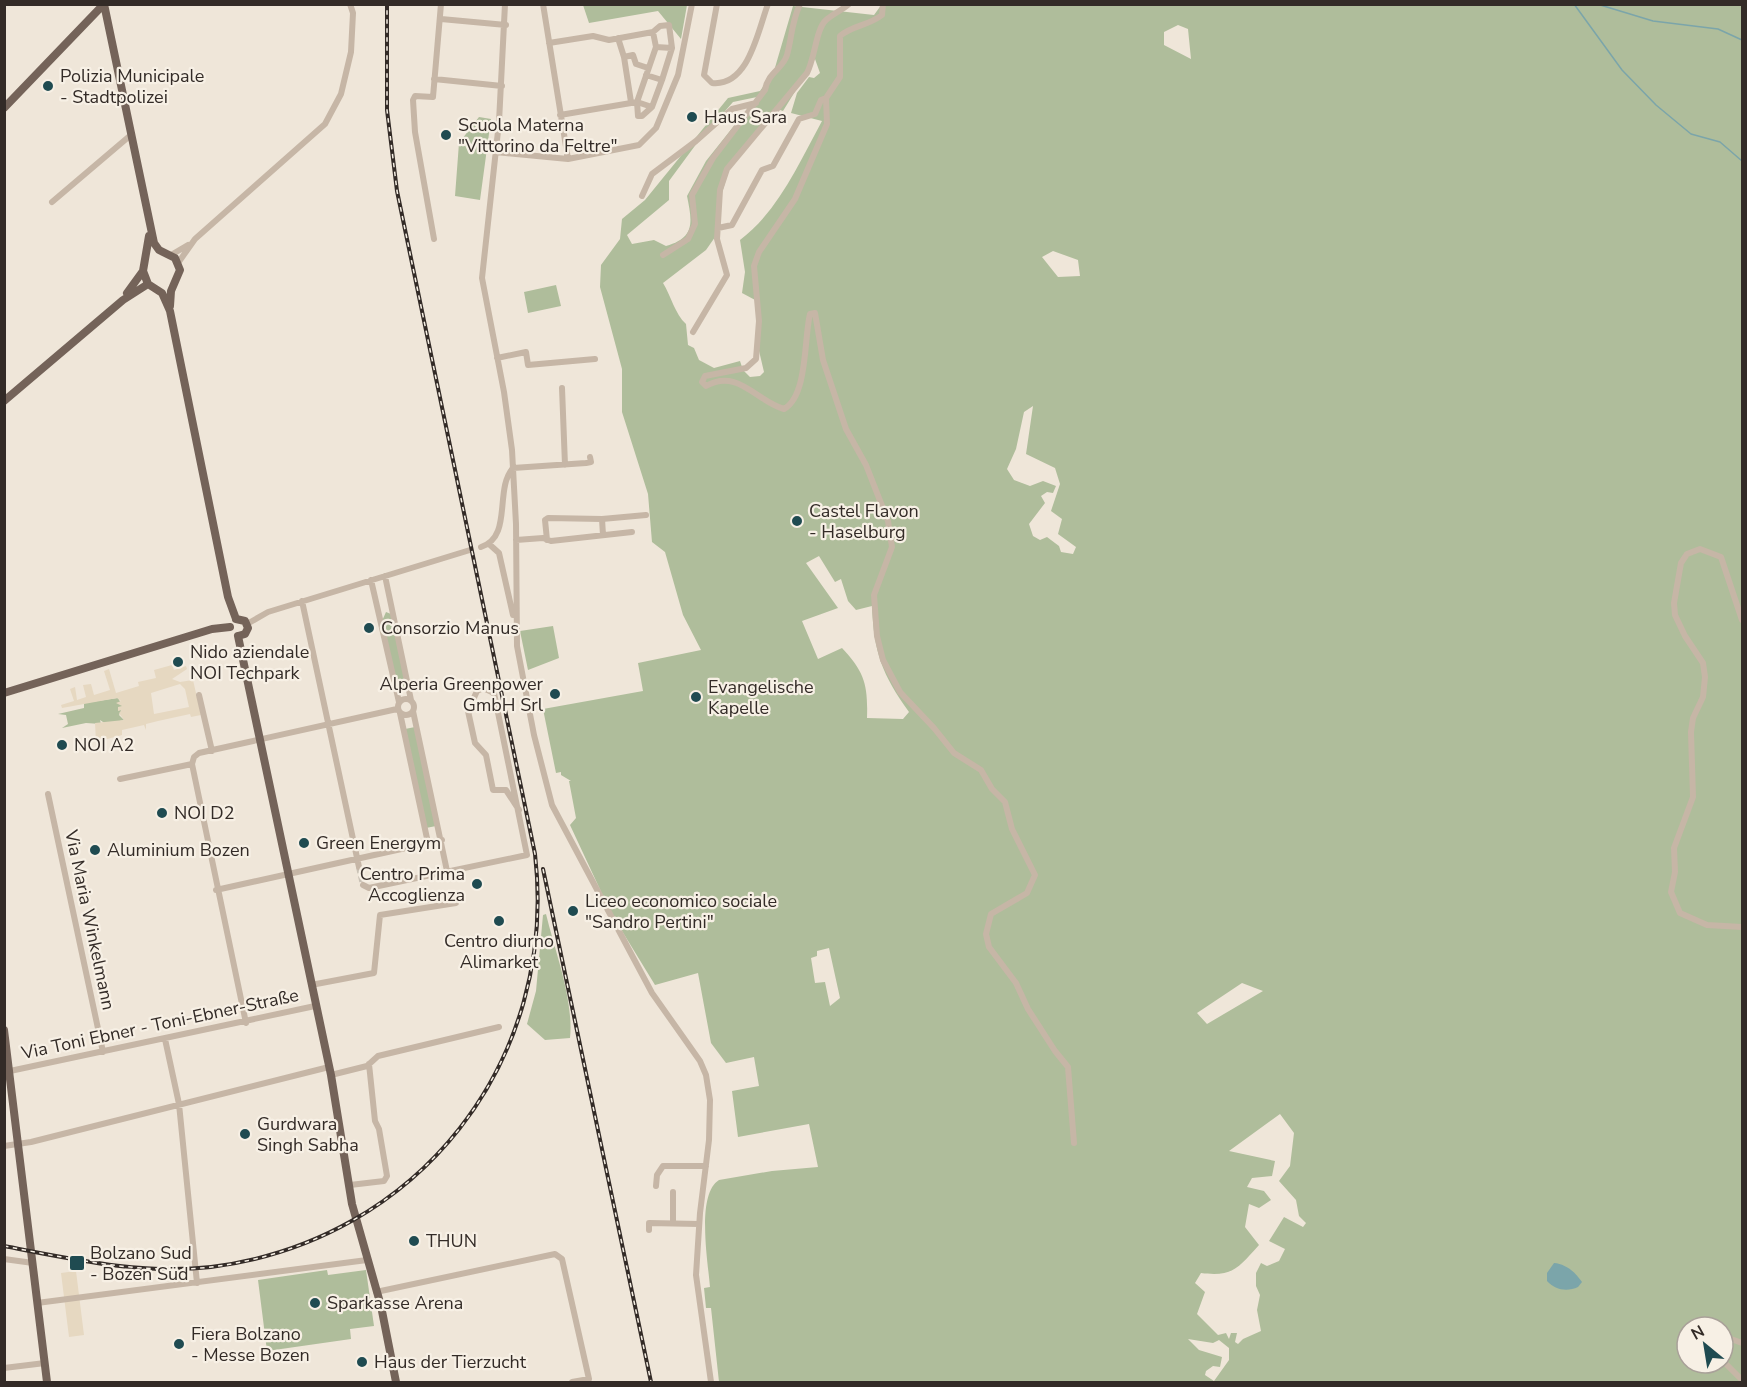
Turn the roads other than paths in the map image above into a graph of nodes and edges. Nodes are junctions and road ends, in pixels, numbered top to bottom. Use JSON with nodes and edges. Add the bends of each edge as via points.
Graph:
{"nodes":[{"id":1,"x":98,"y":4,"type":"edge"},
{"id":2,"x":104,"y":4,"type":"edge"},
{"id":3,"x":441,"y":4,"type":"edge"},
{"id":4,"x":505,"y":4,"type":"edge"},
{"id":5,"x":543,"y":4,"type":"edge"},
{"id":6,"x":692,"y":4,"type":"edge"},
{"id":7,"x":717,"y":4,"type":"edge"},
{"id":8,"x":768,"y":4,"type":"edge"},
{"id":9,"x":800,"y":4,"type":"edge"},
{"id":10,"x":849,"y":4,"type":"edge"},
{"id":11,"x":882,"y":4,"type":"edge"},
{"id":12,"x":351,"y":5,"type":"edge"},
{"id":13,"x":441,"y":19,"type":"junction"},
{"id":14,"x":108,"y":23,"type":"junction"},
{"id":15,"x":85,"y":25,"type":"junction"},
{"id":16,"x":506,"y":25,"type":"junction"},
{"id":17,"x":653,"y":32,"type":"junction"},
{"id":18,"x":618,"y":38,"type":"junction"},
{"id":19,"x":549,"y":43,"type":"junction"},
{"id":20,"x":656,"y":47,"type":"junction"},
{"id":21,"x":672,"y":48,"type":"junction"},
{"id":22,"x":624,"y":57,"type":"junction"},
{"id":23,"x":647,"y":71,"type":"junction"},
{"id":24,"x":434,"y":79,"type":"junction"},
{"id":25,"x":662,"y":80,"type":"junction"},
{"id":26,"x":502,"y":86,"type":"junction"},
{"id":27,"x":826,"y":98,"type":"junction"},
{"id":28,"x":634,"y":102,"type":"junction"},
{"id":29,"x":756,"y":103,"type":"junction"},
{"id":30,"x":652,"y":107,"type":"junction"},
{"id":31,"x":4,"y":108,"type":"edge"},
{"id":32,"x":560,"y":115,"type":"junction"},
{"id":33,"x":132,"y":134,"type":"junction"},
{"id":34,"x":496,"y":152,"type":"junction"},
{"id":35,"x":568,"y":159,"type":"junction"},
{"id":36,"x":642,"y":196,"type":"dead end"},
{"id":37,"x":52,"y":202,"type":"dead end"},
{"id":38,"x":718,"y":228,"type":"junction"},
{"id":39,"x":150,"y":230,"type":"junction"},
{"id":40,"x":434,"y":239,"type":"dead end"},
{"id":41,"x":191,"y":243,"type":"junction"},
{"id":42,"x":167,"y":253,"type":"junction"},
{"id":43,"x":663,"y":255,"type":"dead end"},
{"id":44,"x":146,"y":259,"type":"junction"},
{"id":45,"x":178,"y":263,"type":"junction"},
{"id":46,"x":143,"y":271,"type":"junction"},
{"id":47,"x":148,"y":284,"type":"junction"},
{"id":48,"x":175,"y":284,"type":"junction"},
{"id":49,"x":158,"y":289,"type":"junction"},
{"id":50,"x":123,"y":300,"type":"junction"},
{"id":51,"x":170,"y":311,"type":"junction"},
{"id":52,"x":693,"y":332,"type":"dead end"},
{"id":53,"x":497,"y":357,"type":"junction"},
{"id":54,"x":595,"y":359,"type":"dead end"},
{"id":55,"x":562,"y":388,"type":"dead end"},
{"id":56,"x":4,"y":401,"type":"edge"},
{"id":57,"x":590,"y":457,"type":"dead end"},
{"id":58,"x":565,"y":465,"type":"junction"},
{"id":59,"x":513,"y":468,"type":"junction"},
{"id":60,"x":646,"y":515,"type":"dead end"},
{"id":61,"x":602,"y":519,"type":"junction"},
{"id":62,"x":632,"y":532,"type":"dead end"},
{"id":63,"x":603,"y":536,"type":"junction"},
{"id":64,"x":516,"y":540,"type":"junction"},
{"id":65,"x":547,"y":540,"type":"junction"},
{"id":66,"x":489,"y":544,"type":"junction"},
{"id":67,"x":481,"y":547,"type":"dead end"},
{"id":68,"x":470,"y":550,"type":"dead end"},
{"id":69,"x":385,"y":576,"type":"junction"},
{"id":70,"x":371,"y":580,"type":"junction"},
{"id":71,"x":302,"y":601,"type":"junction"},
{"id":72,"x":392,"y":611,"type":"junction"},
{"id":73,"x":379,"y":614,"type":"junction"},
{"id":74,"x":236,"y":619,"type":"junction"},
{"id":75,"x":515,"y":620,"type":"junction"},
{"id":76,"x":1743,"y":620,"type":"edge"},
{"id":77,"x":247,"y":624,"type":"junction"},
{"id":78,"x":230,"y":627,"type":"junction"},
{"id":79,"x":238,"y":636,"type":"junction"},
{"id":80,"x":4,"y":693,"type":"edge"},
{"id":81,"x":199,"y":695,"type":"dead end"},
{"id":82,"x":411,"y":700,"type":"junction"},
{"id":83,"x":400,"y":711,"type":"junction"},
{"id":84,"x":413,"y":711,"type":"junction"},
{"id":85,"x":328,"y":726,"type":"junction"},
{"id":86,"x":259,"y":740,"type":"junction"},
{"id":87,"x":212,"y":751,"type":"junction"},
{"id":88,"x":192,"y":764,"type":"junction"},
{"id":89,"x":120,"y":779,"type":"dead end"},
{"id":90,"x":48,"y":794,"type":"dead end"},
{"id":91,"x":519,"y":810,"type":"junction"},
{"id":92,"x":442,"y":840,"type":"junction"},
{"id":93,"x":428,"y":843,"type":"junction"},
{"id":94,"x":357,"y":858,"type":"junction"},
{"id":95,"x":359,"y":867,"type":"tunnel mouth"},
{"id":96,"x":447,"y":872,"type":"junction"},
{"id":97,"x":288,"y":874,"type":"junction"},
{"id":98,"x":364,"y":886,"type":"dead end"},
{"id":99,"x":216,"y":890,"type":"junction"},
{"id":100,"x":456,"y":903,"type":"dead end"},
{"id":101,"x":1743,"y":927,"type":"edge"},
{"id":102,"x":311,"y":985,"type":"junction"},
{"id":103,"x":315,"y":1006,"type":"junction"},
{"id":104,"x":246,"y":1023,"type":"junction"},
{"id":105,"x":499,"y":1027,"type":"dead end"},
{"id":106,"x":4,"y":1030,"type":"edge"},
{"id":107,"x":165,"y":1039,"type":"junction"},
{"id":108,"x":103,"y":1052,"type":"junction"},
{"id":109,"x":369,"y":1064,"type":"junction"},
{"id":110,"x":10,"y":1071,"type":"junction"},
{"id":111,"x":330,"y":1071,"type":"junction"},
{"id":112,"x":178,"y":1104,"type":"junction"},
{"id":113,"x":18,"y":1143,"type":"junction"},
{"id":114,"x":1074,"y":1143,"type":"dead end"},
{"id":115,"x":4,"y":1146,"type":"edge"},
{"id":116,"x":706,"y":1166,"type":"junction"},
{"id":117,"x":350,"y":1185,"type":"junction"},
{"id":118,"x":656,"y":1186,"type":"dead end"},
{"id":119,"x":674,"y":1192,"type":"dead end"},
{"id":120,"x":673,"y":1223,"type":"junction"},
{"id":121,"x":699,"y":1224,"type":"junction"},
{"id":122,"x":649,"y":1230,"type":"dead end"},
{"id":123,"x":4,"y":1259,"type":"edge"},
{"id":124,"x":367,"y":1260,"type":"junction"},
{"id":125,"x":33,"y":1263,"type":"junction"},
{"id":126,"x":197,"y":1282,"type":"junction"},
{"id":127,"x":376,"y":1292,"type":"junction"},
{"id":128,"x":37,"y":1303,"type":"junction"},
{"id":129,"x":45,"y":1363,"type":"junction"},
{"id":130,"x":4,"y":1368,"type":"edge"},
{"id":131,"x":47,"y":1383,"type":"edge"},
{"id":132,"x":396,"y":1383,"type":"edge"},
{"id":133,"x":572,"y":1383,"type":"edge"},
{"id":134,"x":711,"y":1383,"type":"edge"}],
"edges":[{"from":1,"to":15,"type":"main road"},
{"from":2,"to":14,"type":"main road"},
{"from":2,"to":15,"type":"main road"},
{"from":3,"to":13,"type":"street"},
{"from":4,"to":16,"type":"street"},
{"from":5,"to":19,"type":"street"},
{"from":6,"to":35,"type":"street","via":[[678,75],[656,128],[639,145]]},
{"from":7,"to":8,"type":"street","via":[[704,75],[712,83],[721,84],[746,64]]},
{"from":9,"to":29,"type":"street","via":[[791,24],[787,57],[767,78],[765,90]]},
{"from":10,"to":38,"type":"street","via":[[824,21],[807,73],[727,169],[720,189]]},
{"from":11,"to":27,"type":"street","via":[[882,15],[872,23],[850,27],[840,36],[840,77]]},
{"from":12,"to":41,"type":"street","via":[[351,52],[341,94],[325,124]]},
{"from":13,"to":16,"type":"street"},
{"from":13,"to":24,"type":"street"},
{"from":14,"to":15,"type":"main road","via":[[97,19]]},
{"from":14,"to":33,"type":"main road"},
{"from":15,"to":31,"type":"main road"},
{"from":16,"to":26,"type":"street"},
{"from":17,"to":18,"type":"street"},
{"from":17,"to":20,"type":"street"},
{"from":17,"to":21,"type":"street","via":[[660,26],[669,26]]},
{"from":18,"to":19,"type":"street","via":[[593,36]]},
{"from":18,"to":22,"type":"street"},
{"from":19,"to":32,"type":"street"},
{"from":20,"to":21,"type":"street"},
{"from":20,"to":23,"type":"street"},
{"from":21,"to":25,"type":"street"},
{"from":22,"to":23,"type":"street","via":[[633,56],[636,64]]},
{"from":22,"to":28,"type":"street"},
{"from":23,"to":25,"type":"street"},
{"from":23,"to":28,"type":"street"},
{"from":24,"to":26,"type":"street"},
{"from":24,"to":40,"type":"street","via":[[432,97],[414,96],[413,100]]},
{"from":25,"to":30,"type":"street"},
{"from":26,"to":34,"type":"street"},
{"from":27,"to":38,"type":"street","via":[[815,114],[799,120],[773,166],[762,170],[732,225]]},
{"from":27,"to":114,"type":"street","via":[[827,124],[812,163],[754,266],[759,321],[756,359],[746,368],[705,376],[702,382],[706,386],[723,380],[749,388],[784,409],[797,391],[810,314],[815,313],[818,318],[817,335],[823,360],[846,429],[866,465],[888,521],[892,547],[874,595],[876,636],[883,660],[900,692],[954,753],[981,770],[1005,802],[1012,829],[1033,868],[1035,880],[1027,893],[992,914],[986,934],[989,947],[1068,1067]]},
{"from":28,"to":30,"type":"street"},
{"from":28,"to":30,"type":"street","via":[[638,116]]},
{"from":28,"to":32,"type":"street"},
{"from":29,"to":36,"type":"street","via":[[732,109],[652,174]]},
{"from":29,"to":43,"type":"street","via":[[713,158],[692,195],[694,224],[688,239]]},
{"from":32,"to":35,"type":"street"},
{"from":33,"to":37,"type":"street"},
{"from":33,"to":39,"type":"main road"},
{"from":34,"to":35,"type":"street"},
{"from":34,"to":53,"type":"street","via":[[482,270]]},
{"from":38,"to":52,"type":"street","via":[[720,255],[727,275]]},
{"from":39,"to":42,"type":"main road","via":[[155,245]]},
{"from":39,"to":44,"type":"main road"},
{"from":41,"to":42,"type":"street"},
{"from":41,"to":45,"type":"street"},
{"from":42,"to":44,"type":"main road","via":[[155,253]]},
{"from":42,"to":45,"type":"main road"},
{"from":44,"to":46,"type":"main road"},
{"from":45,"to":48,"type":"main road"},
{"from":46,"to":47,"type":"main road"},
{"from":46,"to":50,"type":"main road"},
{"from":47,"to":49,"type":"main road"},
{"from":47,"to":50,"type":"main road"},
{"from":48,"to":49,"type":"main road"},
{"from":48,"to":51,"type":"main road"},
{"from":49,"to":51,"type":"main road"},
{"from":50,"to":56,"type":"main road"},
{"from":51,"to":74,"type":"main road","via":[[228,597]]},
{"from":53,"to":54,"type":"street","via":[[526,352],[528,364]]},
{"from":53,"to":59,"type":"street"},
{"from":55,"to":58,"type":"street"},
{"from":57,"to":58,"type":"street","via":[[591,462]]},
{"from":58,"to":59,"type":"street"},
{"from":59,"to":64,"type":"street"},
{"from":59,"to":66,"type":"street","via":[[506,477],[498,531]]},
{"from":60,"to":61,"type":"street"},
{"from":61,"to":63,"type":"street"},
{"from":61,"to":65,"type":"street","via":[[548,518]]},
{"from":62,"to":63,"type":"street"},
{"from":63,"to":65,"type":"street"},
{"from":64,"to":65,"type":"street"},
{"from":64,"to":75,"type":"street"},
{"from":66,"to":67,"type":"street"},
{"from":66,"to":75,"type":"street","via":[[499,553]]},
{"from":68,"to":69,"type":"street"},
{"from":69,"to":70,"type":"street"},
{"from":69,"to":72,"type":"street"},
{"from":70,"to":71,"type":"street"},
{"from":70,"to":73,"type":"street"},
{"from":71,"to":77,"type":"street"},
{"from":71,"to":85,"type":"street"},
{"from":72,"to":73,"type":"street"},
{"from":72,"to":82,"type":"street"},
{"from":73,"to":83,"type":"street"},
{"from":74,"to":77,"type":"main road"},
{"from":74,"to":78,"type":"main road"},
{"from":75,"to":116,"type":"street","via":[[534,735],[552,805],[652,993],[702,1065],[710,1100]]},
{"from":76,"to":101,"type":"street","via":[[1721,557],[1700,549],[1687,554],[1678,571],[1674,607],[1685,636],[1703,663],[1705,677],[1691,732],[1693,797],[1674,848],[1671,892],[1680,913],[1707,925]]},
{"from":77,"to":79,"type":"main road","via":[[245,634]]},
{"from":78,"to":79,"type":"main road"},
{"from":78,"to":80,"type":"main road"},
{"from":79,"to":86,"type":"main road"},
{"from":81,"to":87,"type":"street"},
{"from":82,"to":83,"type":"street","via":[[403,699]]},
{"from":82,"to":84,"type":"street"},
{"from":83,"to":84,"type":"street"},
{"from":83,"to":85,"type":"street"},
{"from":83,"to":93,"type":"street"},
{"from":84,"to":92,"type":"street"},
{"from":85,"to":86,"type":"street"},
{"from":85,"to":94,"type":"street"},
{"from":86,"to":87,"type":"street"},
{"from":86,"to":97,"type":"main road"},
{"from":87,"to":88,"type":"street","via":[[196,755]]},
{"from":88,"to":89,"type":"street"},
{"from":88,"to":99,"type":"street"},
{"from":90,"to":108,"type":"street","name":"Via Maria Winkelmann"},
{"from":91,"to":91,"type":"street","via":[[494,693],[483,688],[477,691],[468,711],[475,743],[486,755],[494,790],[506,790]]},
{"from":91,"to":96,"type":"street","via":[[527,855]]},
{"from":92,"to":93,"type":"street"},
{"from":92,"to":96,"type":"street"},
{"from":93,"to":94,"type":"street"},
{"from":94,"to":95,"type":"street"},
{"from":94,"to":97,"type":"street"},
{"from":96,"to":98,"type":"street"},
{"from":97,"to":99,"type":"street"},
{"from":97,"to":102,"type":"main road"},
{"from":99,"to":104,"type":"street"},
{"from":100,"to":102,"type":"street","via":[[380,915],[374,973]]},
{"from":102,"to":103,"type":"main road"},
{"from":103,"to":104,"type":"street","name":"Via Toni Ebner - Toni-Ebner-Straße"},
{"from":103,"to":111,"type":"main road"},
{"from":104,"to":107,"type":"street","name":"Via Toni Ebner - Toni-Ebner-Straße"},
{"from":105,"to":109,"type":"street","via":[[378,1056]]},
{"from":106,"to":110,"type":"main road"},
{"from":107,"to":108,"type":"street","name":"Via Toni Ebner - Toni-Ebner-Straße"},
{"from":107,"to":112,"type":"street"},
{"from":108,"to":110,"type":"street","name":"Via Toni Ebner - Toni-Ebner-Straße"},
{"from":109,"to":111,"type":"street"},
{"from":109,"to":117,"type":"street","via":[[375,1121],[387,1176],[384,1181]]},
{"from":110,"to":113,"type":"main road"},
{"from":111,"to":112,"type":"street"},
{"from":111,"to":117,"type":"main road"},
{"from":112,"to":113,"type":"street"},
{"from":112,"to":126,"type":"street"},
{"from":113,"to":115,"type":"street"},
{"from":113,"to":125,"type":"main road"},
{"from":116,"to":118,"type":"street","via":[[663,1166]]},
{"from":116,"to":121,"type":"street"},
{"from":117,"to":124,"type":"main road"},
{"from":119,"to":120,"type":"street"},
{"from":120,"to":121,"type":"street"},
{"from":120,"to":122,"type":"street","via":[[649,1223]]},
{"from":121,"to":134,"type":"street","via":[[696,1275]]},
{"from":123,"to":125,"type":"street"},
{"from":124,"to":126,"type":"street"},
{"from":124,"to":127,"type":"main road"},
{"from":125,"to":128,"type":"main road"},
{"from":126,"to":128,"type":"street"},
{"from":127,"to":132,"type":"main road"},
{"from":127,"to":133,"type":"street","via":[[555,1254],[562,1258],[590,1379]]},
{"from":128,"to":129,"type":"main road"},
{"from":129,"to":130,"type":"street"},
{"from":129,"to":131,"type":"main road"}]}
